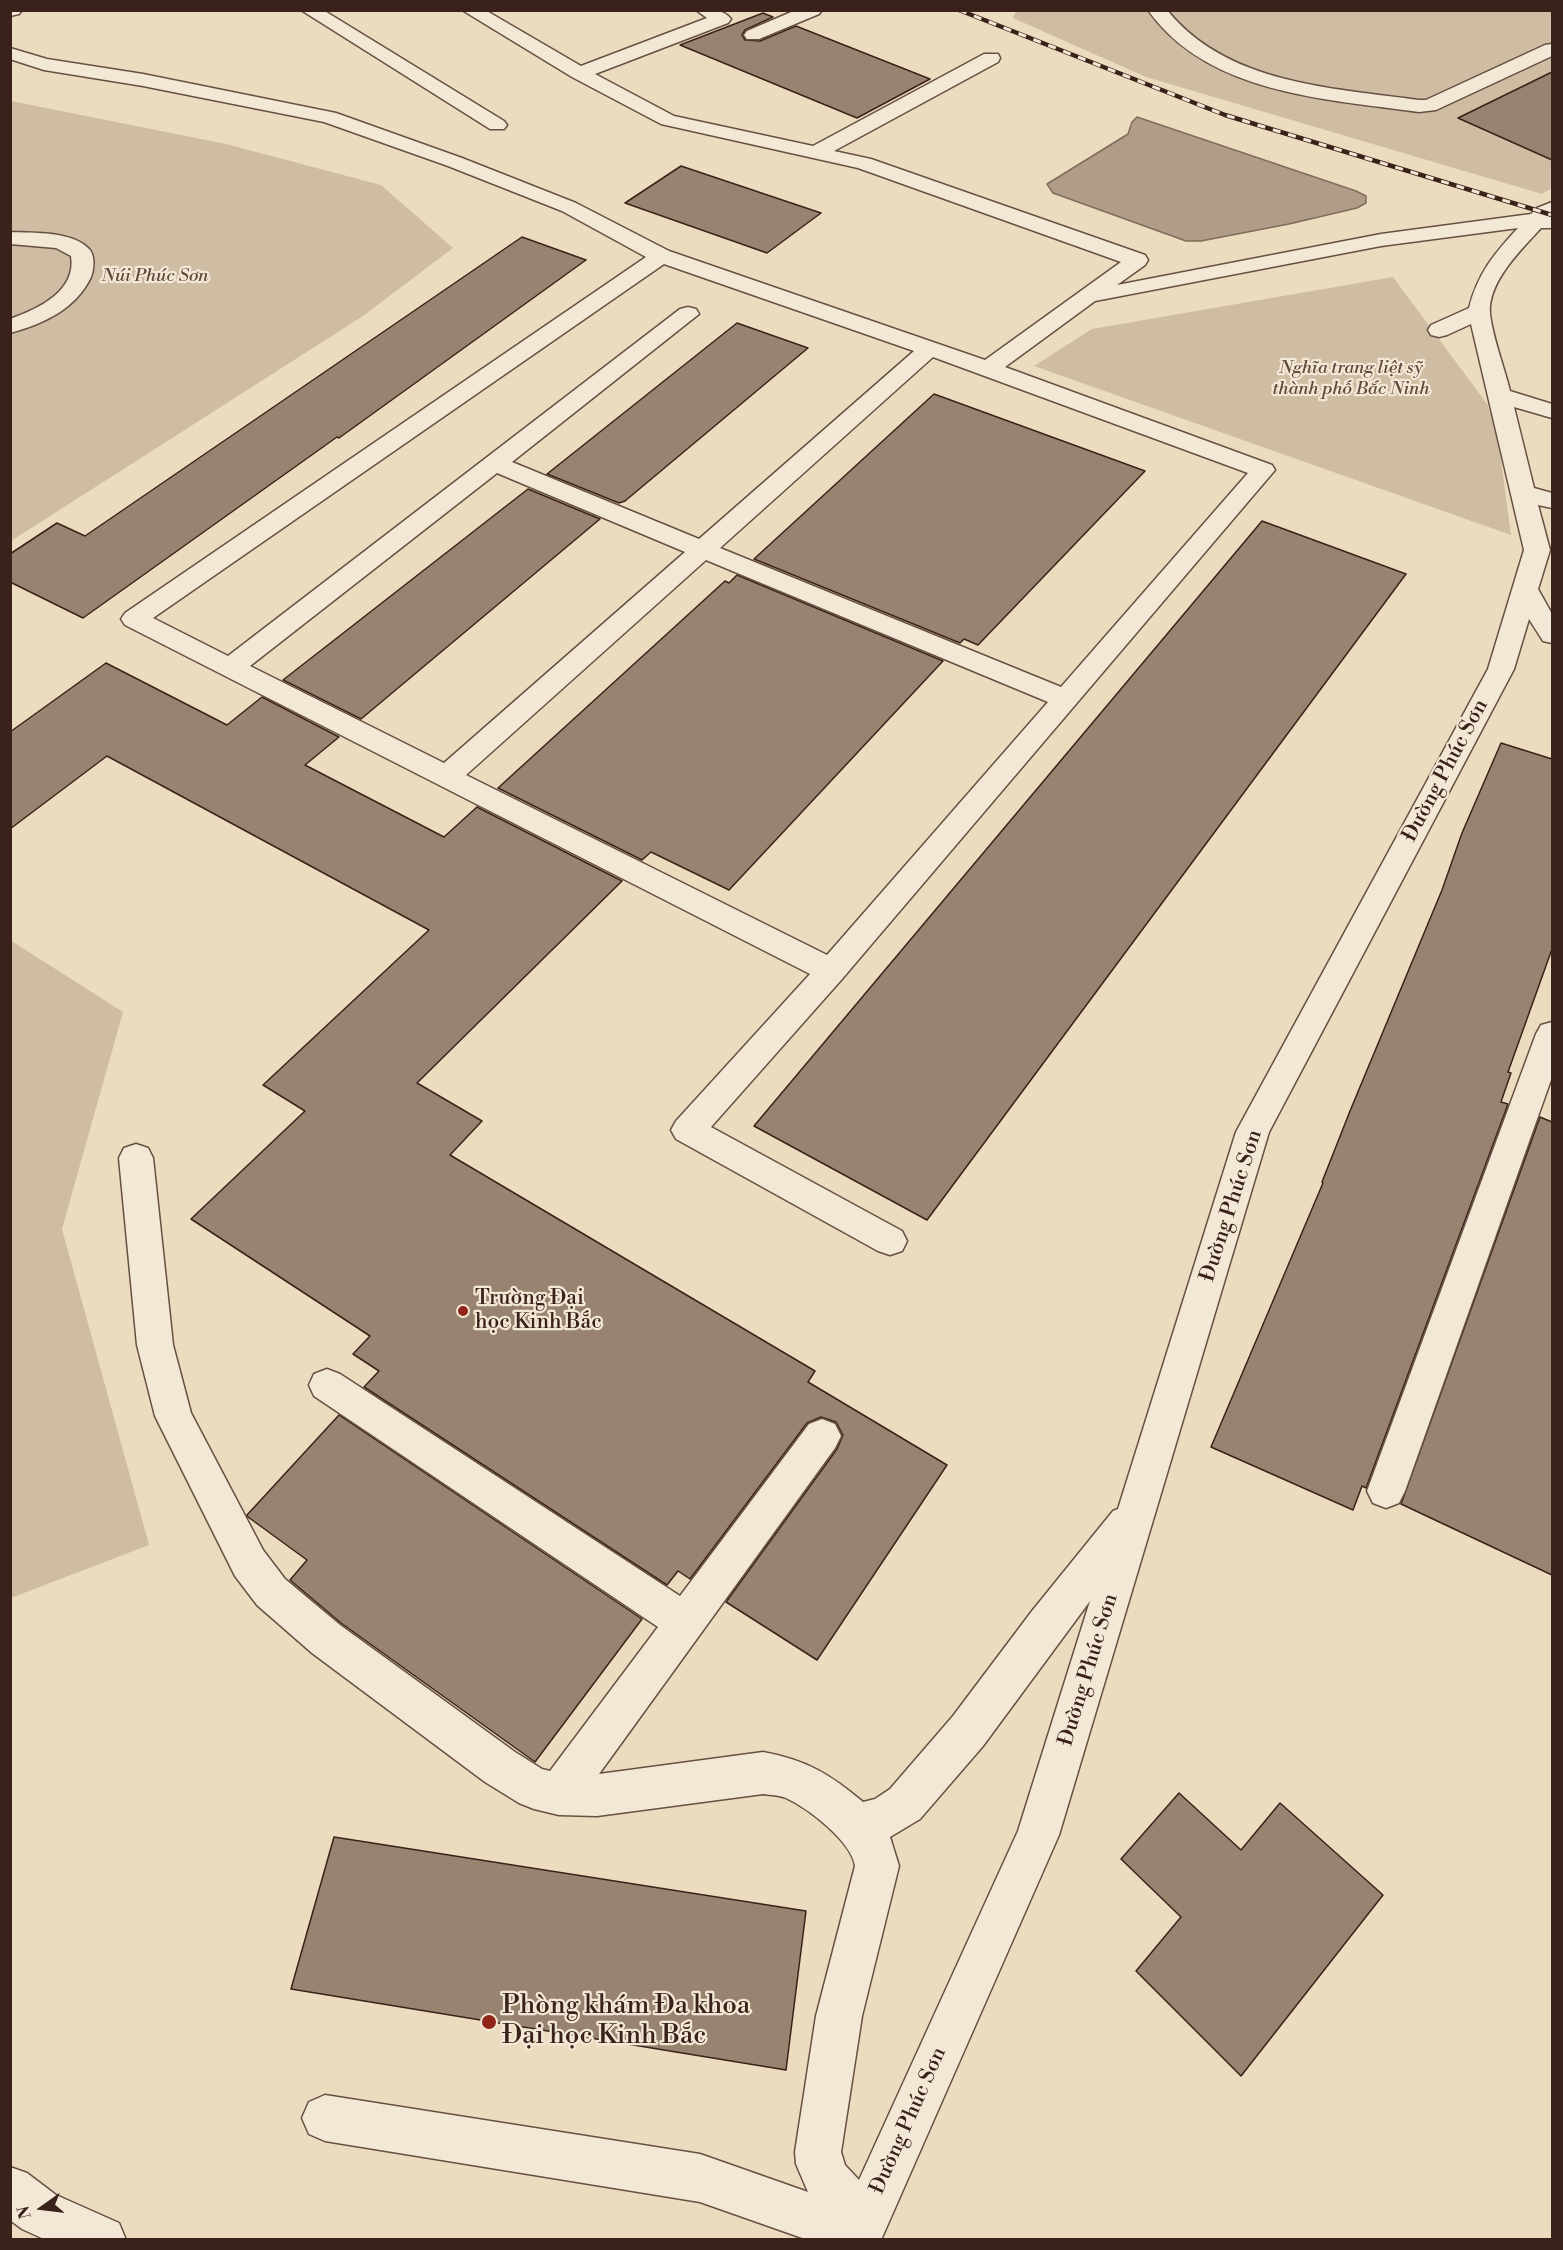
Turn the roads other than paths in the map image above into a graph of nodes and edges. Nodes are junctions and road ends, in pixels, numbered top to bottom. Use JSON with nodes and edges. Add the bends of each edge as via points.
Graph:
{"nodes":[{"id":1,"x":309,"y":10,"type":"edge"},
{"id":2,"x":471,"y":10,"type":"edge"},
{"id":3,"x":705,"y":10,"type":"edge"},
{"id":4,"x":813,"y":10,"type":"edge"},
{"id":5,"x":1157,"y":10,"type":"edge"},
{"id":6,"x":722,"y":19,"type":"junction"},
{"id":7,"x":753,"y":35,"type":"junction"},
{"id":8,"x":775,"y":46,"type":"dead end"},
{"id":9,"x":1552,"y":49,"type":"edge"},
{"id":10,"x":10,"y":53,"type":"edge"},
{"id":11,"x":991,"y":58,"type":"dead end"},
{"id":12,"x":82,"y":70,"type":"junction"},
{"id":13,"x":579,"y":73,"type":"junction"},
{"id":14,"x":10,"y":74,"type":"edge"},
{"id":15,"x":497,"y":125,"type":"dead end"},
{"id":16,"x":817,"y":152,"type":"junction"},
{"id":17,"x":1548,"y":217,"type":"edge"},
{"id":18,"x":10,"y":238,"type":"edge"},
{"id":19,"x":660,"y":256,"type":"junction"},
{"id":20,"x":1086,"y":297,"type":"junction"},
{"id":21,"x":1479,"y":312,"type":"junction"},
{"id":22,"x":688,"y":314,"type":"dead end"},
{"id":23,"x":10,"y":326,"type":"edge"},
{"id":24,"x":1439,"y":330,"type":"dead end"},
{"id":25,"x":929,"y":348,"type":"junction"},
{"id":26,"x":988,"y":369,"type":"junction"},
{"id":27,"x":1500,"y":395,"type":"junction"},
{"id":28,"x":1552,"y":411,"type":"edge"},
{"id":29,"x":495,"y":464,"type":"junction"},
{"id":30,"x":1538,"y":497,"type":"edge"},
{"id":31,"x":702,"y":550,"type":"junction"},
{"id":32,"x":1525,"y":589,"type":"junction"},
{"id":33,"x":1552,"y":635,"type":"edge"},
{"id":34,"x":230,"y":668,"type":"junction"},
{"id":35,"x":1065,"y":699,"type":"junction"},
{"id":36,"x":446,"y":777,"type":"junction"},
{"id":37,"x":831,"y":970,"type":"junction"},
{"id":38,"x":1552,"y":1034,"type":"edge"},
{"id":39,"x":136,"y":1158,"type":"dead end"},
{"id":40,"x":890,"y":1241,"type":"dead end"},
{"id":41,"x":327,"y":1385,"type":"dead end"},
{"id":42,"x":822,"y":1436,"type":"dead end"},
{"id":43,"x":1386,"y":1491,"type":"dead end"},
{"id":44,"x":1137,"y":1511,"type":"junction"},
{"id":45,"x":685,"y":1622,"type":"junction"},
{"id":46,"x":560,"y":1794,"type":"junction"},
{"id":47,"x":857,"y":1825,"type":"junction"},
{"id":48,"x":325,"y":2118,"type":"dead end"},
{"id":49,"x":10,"y":2190,"type":"edge"},
{"id":50,"x":860,"y":2229,"type":"edge"},
{"id":51,"x":102,"y":2240,"type":"edge"}],
"edges":[{"from":1,"to":15,"type":"street"},
{"from":2,"to":13,"type":"street"},
{"from":3,"to":6,"type":"street"},
{"from":4,"to":7,"type":"street"},
{"from":5,"to":9,"type":"street","via":[[1169,26],[1198,50],[1236,69],[1302,87],[1419,106],[1429,106]]},
{"from":6,"to":7,"type":"street"},
{"from":6,"to":13,"type":"street"},
{"from":7,"to":8,"type":"street"},
{"from":10,"to":12,"type":"street"},
{"from":11,"to":16,"type":"street"},
{"from":12,"to":14,"type":"street"},
{"from":12,"to":19,"type":"street","via":[[329,117],[569,207]]},
{"from":13,"to":16,"type":"street","via":[[668,120]]},
{"from":16,"to":20,"type":"street","via":[[864,163],[1137,260]]},
{"from":17,"to":20,"type":"street","via":[[1381,240]]},
{"from":17,"to":21,"type":"street","via":[[1498,263]]},
{"from":18,"to":23,"type":"street","via":[[61,242],[81,253],[83,270],[71,292],[43,315]]},
{"from":19,"to":25,"type":"street"},
{"from":19,"to":34,"type":"street","via":[[134,619]]},
{"from":20,"to":26,"type":"street"},
{"from":21,"to":24,"type":"street"},
{"from":21,"to":27,"type":"street","name":"Đường Phúc Sơn"},
{"from":22,"to":29,"type":"street"},
{"from":25,"to":26,"type":"street"},
{"from":25,"to":31,"type":"street"},
{"from":26,"to":35,"type":"street","via":[[1263,470]]},
{"from":27,"to":28,"type":"street"},
{"from":27,"to":30,"type":"street","name":"Đường Phúc Sơn"},
{"from":29,"to":31,"type":"street"},
{"from":29,"to":34,"type":"street"},
{"from":30,"to":32,"type":"street","name":"Đường Phúc Sơn","via":[[1537,550]]},
{"from":31,"to":35,"type":"street"},
{"from":31,"to":36,"type":"street"},
{"from":32,"to":33,"type":"street"},
{"from":32,"to":44,"type":"street","name":"Đường Phúc Sơn","via":[[1501,669],[1253,1132]]},
{"from":34,"to":36,"type":"street"},
{"from":35,"to":37,"type":"street"},
{"from":36,"to":37,"type":"street"},
{"from":37,"to":40,"type":"street","via":[[688,1130]]},
{"from":38,"to":43,"type":"street"},
{"from":39,"to":46,"type":"street","via":[[155,1345],[173,1416],[249,1563],[271,1592],[336,1646],[500,1767],[534,1788]]},
{"from":41,"to":45,"type":"street"},
{"from":42,"to":45,"type":"street"},
{"from":44,"to":47,"type":"street","via":[[968,1731],[905,1804],[884,1818]]},
{"from":44,"to":50,"type":"street","name":"Đường Phúc Sơn","via":[[1038,1835]]},
{"from":45,"to":46,"type":"street"},
{"from":46,"to":47,"type":"street","via":[[597,1795],[762,1773],[789,1778]]},
{"from":47,"to":50,"type":"street","via":[[874,1850],[877,1866],[839,2016],[818,2152],[820,2170]]},
{"from":48,"to":50,"type":"street","via":[[700,2178]]},
{"from":49,"to":51,"type":"street","via":[[39,2212]]}]}
